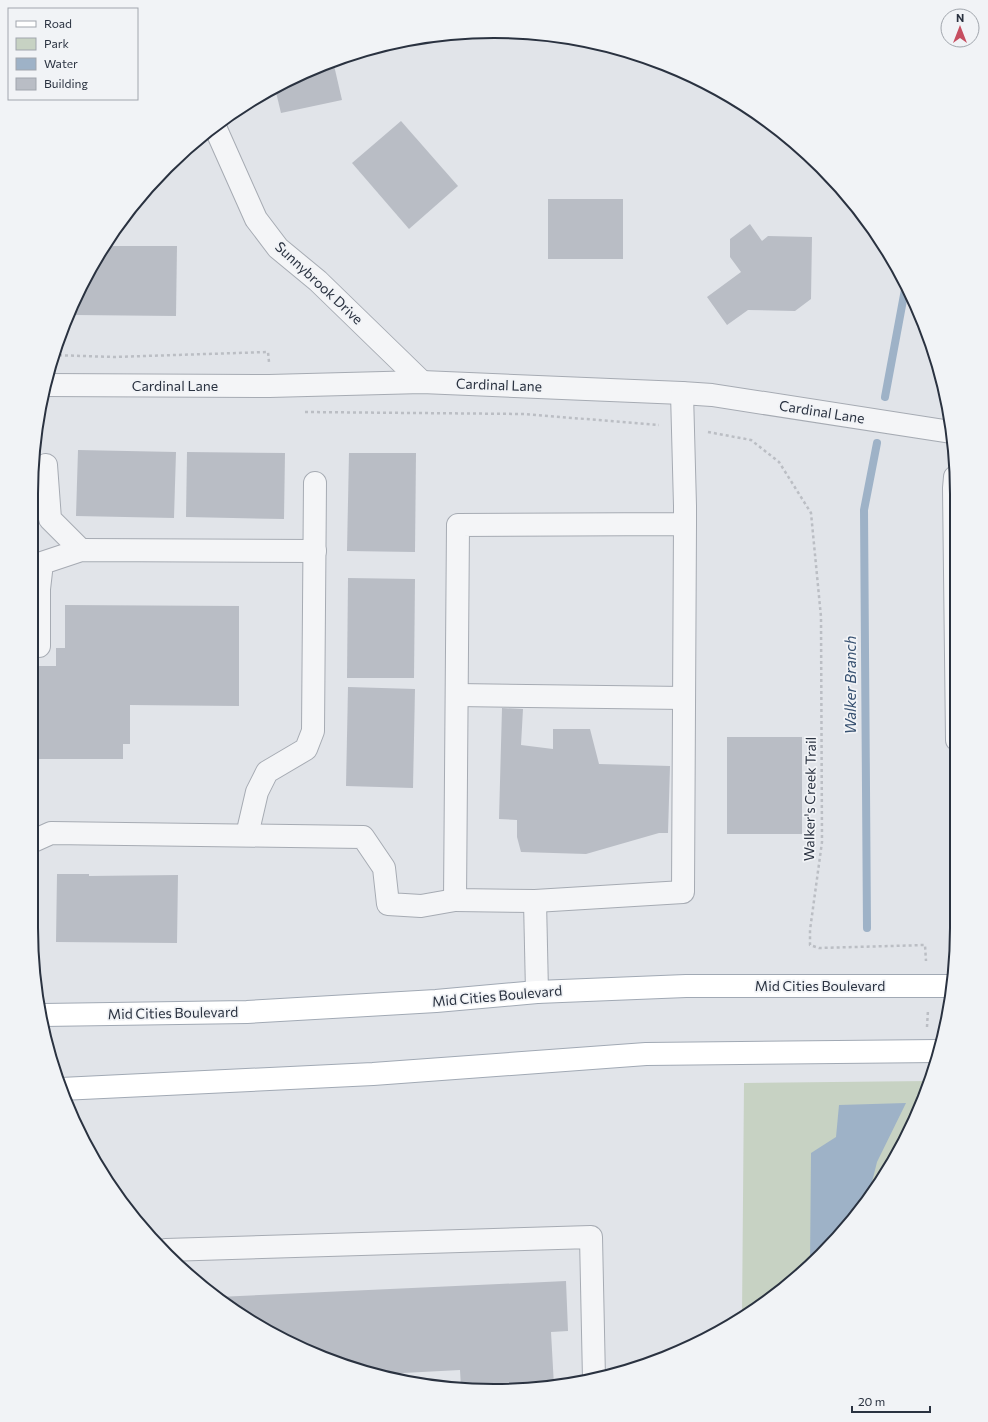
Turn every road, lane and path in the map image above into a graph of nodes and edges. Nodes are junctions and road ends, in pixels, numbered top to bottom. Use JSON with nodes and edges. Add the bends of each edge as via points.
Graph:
{"nodes":[{"id":1,"x":217,"y":131,"type":"edge"},
{"id":2,"x":422,"y":382,"type":"junction"},
{"id":3,"x":52,"y":385,"type":"edge"},
{"id":4,"x":682,"y":393,"type":"junction"},
{"id":5,"x":946,"y":431,"type":"edge"},
{"id":6,"x":751,"y":440,"type":"dead end"},
{"id":7,"x":46,"y":465,"type":"dead end"},
{"id":8,"x":315,"y":482,"type":"dead end"},
{"id":9,"x":684,"y":524,"type":"junction"},
{"id":10,"x":81,"y":550,"type":"junction"},
{"id":11,"x":315,"y":551,"type":"junction"},
{"id":12,"x":39,"y":646,"type":"dead end"},
{"id":13,"x":457,"y":695,"type":"junction"},
{"id":14,"x":684,"y":698,"type":"junction"},
{"id":15,"x":248,"y":835,"type":"junction"},
{"id":16,"x":38,"y":839,"type":"edge"},
{"id":17,"x":455,"y":900,"type":"junction"},
{"id":18,"x":535,"y":901,"type":"junction"},
{"id":19,"x":928,"y":986,"type":"junction"},
{"id":20,"x":946,"y":986,"type":"edge"},
{"id":21,"x":536,"y":992,"type":"junction"},
{"id":22,"x":47,"y":1015,"type":"edge"},
{"id":23,"x":933,"y":1050,"type":"edge"},
{"id":24,"x":933,"y":1051,"type":"edge"},
{"id":25,"x":67,"y":1089,"type":"edge"},
{"id":26,"x":172,"y":1250,"type":"edge"},
{"id":27,"x":594,"y":1372,"type":"edge"}],
"edges":[{"from":1,"to":2,"type":"street","name":"Sunnybrook Drive","via":[[256,220],[278,248],[318,281]]},
{"from":2,"to":3,"type":"street","name":"Cardinal Lane","via":[[270,386]]},
{"from":2,"to":4,"type":"street","name":"Cardinal Lane"},
{"from":4,"to":5,"type":"street","name":"Cardinal Lane","via":[[712,395]]},
{"from":4,"to":9,"type":"street"},
{"from":6,"to":19,"type":"path","name":"Walker's Creek Trail","via":[[779,462],[811,513],[821,617],[822,842],[810,945],[819,948],[925,945]]},
{"from":7,"to":10,"type":"street","via":[[50,518]]},
{"from":8,"to":11,"type":"street"},
{"from":9,"to":13,"type":"street","via":[[458,525]]},
{"from":9,"to":14,"type":"street"},
{"from":10,"to":11,"type":"street"},
{"from":10,"to":12,"type":"street","via":[[42,563],[39,589]]},
{"from":11,"to":15,"type":"street","via":[[313,731],[306,749],[266,772],[257,792]]},
{"from":13,"to":14,"type":"street"},
{"from":13,"to":17,"type":"street"},
{"from":14,"to":18,"type":"street","via":[[683,892]]},
{"from":15,"to":16,"type":"street","via":[[52,833]]},
{"from":15,"to":17,"type":"street","via":[[363,837],[384,868],[388,904],[422,906]]},
{"from":17,"to":18,"type":"street"},
{"from":18,"to":21,"type":"street"},
{"from":19,"to":20,"type":"main road","name":"Mid Cities Boulevard"},
{"from":19,"to":21,"type":"main road","name":"Mid Cities Boulevard","via":[[686,986]]},
{"from":19,"to":23,"type":"path","name":"Walker's Creek Trail"},
{"from":21,"to":22,"type":"main road","name":"Mid Cities Boulevard","via":[[436,1001],[247,1012]]},
{"from":24,"to":25,"type":"main road","via":[[646,1054],[373,1074]]},
{"from":26,"to":27,"type":"street","via":[[592,1237]]}]}
